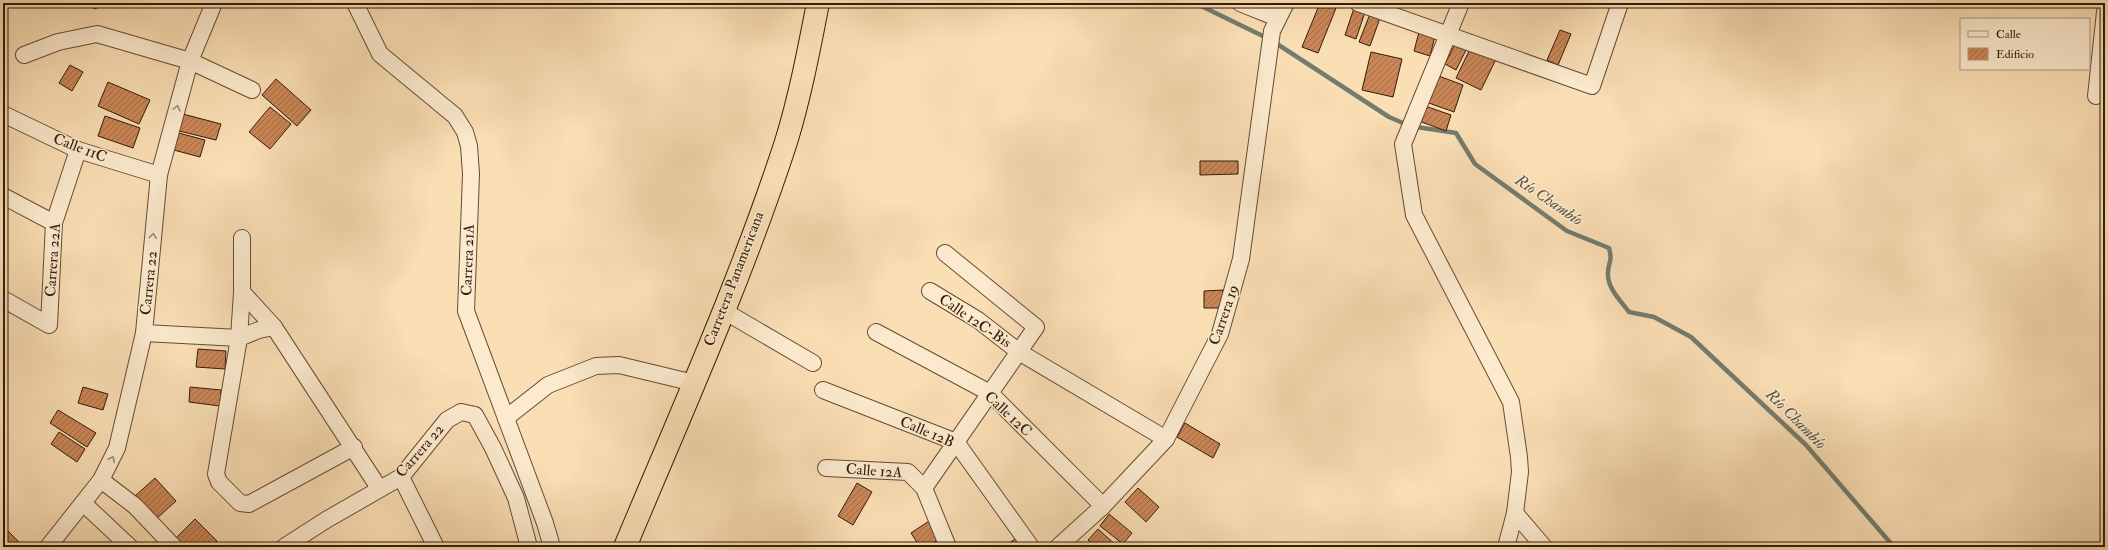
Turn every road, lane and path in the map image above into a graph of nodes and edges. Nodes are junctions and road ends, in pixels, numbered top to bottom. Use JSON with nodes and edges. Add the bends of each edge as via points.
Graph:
{"nodes":[{"id":1,"x":214,"y":3,"type":"edge"},
{"id":2,"x":355,"y":3,"type":"edge"},
{"id":3,"x":818,"y":3,"type":"edge"},
{"id":4,"x":1240,"y":3,"type":"edge"},
{"id":5,"x":1286,"y":3,"type":"edge"},
{"id":6,"x":1358,"y":3,"type":"edge"},
{"id":7,"x":1461,"y":3,"type":"edge"},
{"id":8,"x":1620,"y":3,"type":"edge"},
{"id":9,"x":2105,"y":12,"type":"edge"},
{"id":10,"x":1274,"y":25,"type":"junction"},
{"id":11,"x":1447,"y":34,"type":"junction"},
{"id":12,"x":24,"y":55,"type":"dead end"},
{"id":13,"x":190,"y":61,"type":"junction"},
{"id":14,"x":252,"y":90,"type":"dead end"},
{"id":15,"x":2096,"y":96,"type":"dead end"},
{"id":16,"x":3,"y":114,"type":"edge"},
{"id":17,"x":78,"y":150,"type":"junction"},
{"id":18,"x":159,"y":175,"type":"junction"},
{"id":19,"x":3,"y":196,"type":"edge"},
{"id":20,"x":54,"y":223,"type":"junction"},
{"id":21,"x":242,"y":238,"type":"dead end"},
{"id":22,"x":945,"y":253,"type":"dead end"},
{"id":23,"x":930,"y":291,"type":"dead end"},
{"id":24,"x":242,"y":292,"type":"junction"},
{"id":25,"x":3,"y":299,"type":"edge"},
{"id":26,"x":724,"y":311,"type":"junction"},
{"id":27,"x":274,"y":327,"type":"junction"},
{"id":28,"x":876,"y":332,"type":"dead end"},
{"id":29,"x":144,"y":333,"type":"junction"},
{"id":30,"x":239,"y":338,"type":"junction"},
{"id":31,"x":1019,"y":352,"type":"junction"},
{"id":32,"x":813,"y":363,"type":"dead end"},
{"id":33,"x":694,"y":383,"type":"junction"},
{"id":34,"x":823,"y":390,"type":"dead end"},
{"id":35,"x":990,"y":393,"type":"junction"},
{"id":36,"x":506,"y":418,"type":"junction"},
{"id":37,"x":1166,"y":439,"type":"junction"},
{"id":38,"x":956,"y":442,"type":"junction"},
{"id":39,"x":354,"y":447,"type":"junction"},
{"id":40,"x":826,"y":468,"type":"dead end"},
{"id":41,"x":401,"y":477,"type":"junction"},
{"id":42,"x":101,"y":480,"type":"junction"},
{"id":43,"x":379,"y":488,"type":"junction"},
{"id":44,"x":924,"y":488,"type":"junction"},
{"id":45,"x":82,"y":503,"type":"junction"},
{"id":46,"x":1103,"y":506,"type":"junction"},
{"id":47,"x":1515,"y":513,"type":"junction"},
{"id":48,"x":48,"y":547,"type":"edge"},
{"id":49,"x":130,"y":547,"type":"edge"},
{"id":50,"x":174,"y":547,"type":"edge"},
{"id":51,"x":284,"y":547,"type":"edge"},
{"id":52,"x":434,"y":547,"type":"edge"},
{"id":53,"x":530,"y":547,"type":"edge"},
{"id":54,"x":552,"y":547,"type":"edge"},
{"id":55,"x":624,"y":547,"type":"edge"},
{"id":56,"x":948,"y":547,"type":"edge"},
{"id":57,"x":1032,"y":547,"type":"edge"},
{"id":58,"x":1058,"y":547,"type":"edge"},
{"id":59,"x":1506,"y":547,"type":"edge"},
{"id":60,"x":1544,"y":547,"type":"edge"}],
"edges":[{"from":1,"to":13,"type":"street","name":"Carrera 22"},
{"from":2,"to":36,"type":"street","name":"Carrera 21A","via":[[380,54],[455,116],[465,132],[470,146],[472,174],[466,311]]},
{"from":3,"to":26,"type":"highway","name":"Carretera Panamericana","via":[[805,68],[786,141]]},
{"from":4,"to":10,"type":"street"},
{"from":5,"to":10,"type":"street","name":"Carrera 19"},
{"from":6,"to":11,"type":"street"},
{"from":7,"to":11,"type":"street"},
{"from":8,"to":11,"type":"street","via":[[1592,86]]},
{"from":9,"to":15,"type":"street"},
{"from":10,"to":37,"type":"street","name":"Carrera 19","via":[[1268,48],[1241,259],[1220,334]]},
{"from":11,"to":47,"type":"street","via":[[1403,144],[1414,215],[1511,402],[1519,457]]},
{"from":12,"to":13,"type":"street","via":[[58,42],[97,34]]},
{"from":13,"to":14,"type":"street"},
{"from":18,"to":13,"type":"street","name":"Carrera 22","one_way":true},
{"from":16,"to":17,"type":"street","name":"Calle 11C"},
{"from":17,"to":18,"type":"street","name":"Calle 11C"},
{"from":17,"to":20,"type":"street","name":"Carrera 22A"},
{"from":29,"to":18,"type":"street","name":"Carrera 22","one_way":true},
{"from":19,"to":20,"type":"street"},
{"from":20,"to":25,"type":"street","name":"Carrera 22A","via":[[49,325]]},
{"from":21,"to":24,"type":"street"},
{"from":22,"to":31,"type":"street","via":[[1036,327]]},
{"from":23,"to":31,"type":"street","name":"Calle 12C-Bis","via":[[978,320]]},
{"from":24,"to":27,"type":"street"},
{"from":24,"to":30,"type":"street"},
{"from":26,"to":32,"type":"street"},
{"from":26,"to":33,"type":"highway","name":"Carretera Panamericana"},
{"from":27,"to":30,"type":"street"},
{"from":27,"to":39,"type":"street"},
{"from":28,"to":35,"type":"street","name":"Calle 12C"},
{"from":29,"to":30,"type":"street"},
{"from":42,"to":29,"type":"street","name":"Carrera 22","one_way":true,"via":[[117,448]]},
{"from":30,"to":39,"type":"street","via":[[216,474],[219,482],[240,503],[249,504]]},
{"from":31,"to":35,"type":"street"},
{"from":31,"to":37,"type":"street","name":"Calle 12C-Bis"},
{"from":33,"to":36,"type":"street","via":[[619,365],[596,366],[548,385]]},
{"from":33,"to":55,"type":"highway","name":"Carretera Panamericana"},
{"from":34,"to":38,"type":"street","name":"Calle 12B"},
{"from":35,"to":38,"type":"street"},
{"from":35,"to":46,"type":"street","name":"Calle 12C"},
{"from":36,"to":54,"type":"street","name":"Carrera 21A"},
{"from":37,"to":46,"type":"street","name":"Carrera 19"},
{"from":38,"to":44,"type":"street"},
{"from":38,"to":57,"type":"street","name":"Calle 12B"},
{"from":39,"to":43,"type":"street"},
{"from":40,"to":44,"type":"street","name":"Calle 12A","via":[[908,472]]},
{"from":41,"to":43,"type":"street","name":"Carrera 22"},
{"from":41,"to":52,"type":"street"},
{"from":41,"to":53,"type":"street","name":"Carrera 22","via":[[447,420],[461,412],[475,415],[516,498]]},
{"from":42,"to":45,"type":"street","name":"Carrera 22"},
{"from":42,"to":50,"type":"street","via":[[135,506]]},
{"from":43,"to":51,"type":"street","name":"Carrera 22"},
{"from":44,"to":56,"type":"street","name":"Calle 12A"},
{"from":45,"to":48,"type":"street","name":"Carrera 22"},
{"from":45,"to":49,"type":"street"},
{"from":46,"to":58,"type":"street","name":"Carrera 19"},
{"from":47,"to":59,"type":"street"},
{"from":47,"to":60,"type":"street"}]}
